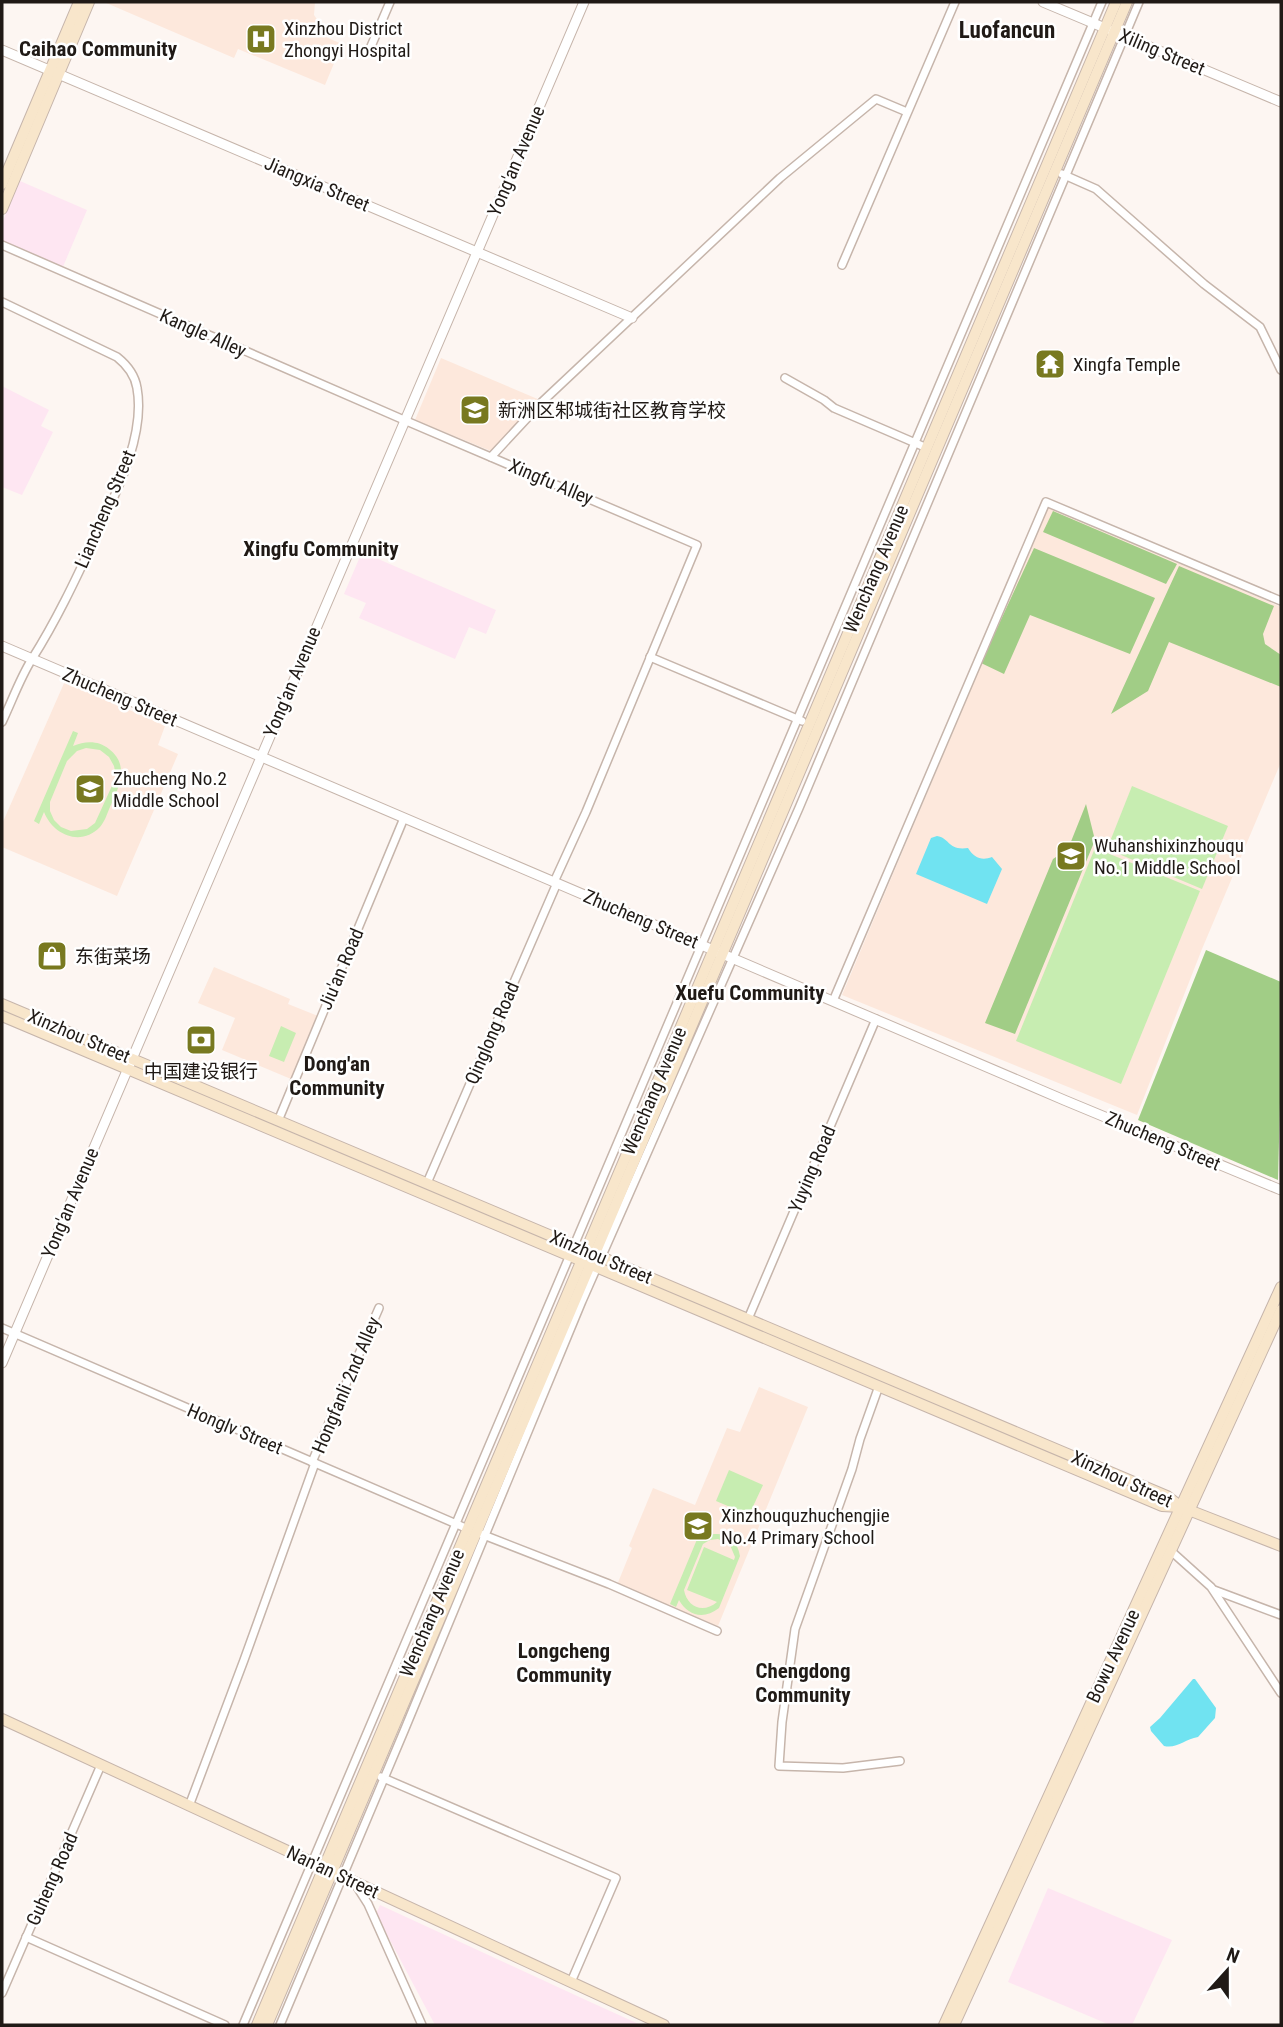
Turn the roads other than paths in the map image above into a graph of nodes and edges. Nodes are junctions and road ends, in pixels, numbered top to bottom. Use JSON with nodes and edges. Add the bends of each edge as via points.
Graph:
{"nodes":[{"id":1,"x":79,"y":2,"type":"edge"},
{"id":2,"x":89,"y":2,"type":"edge"},
{"id":3,"x":390,"y":2,"type":"edge"},
{"id":4,"x":584,"y":2,"type":"edge"},
{"id":5,"x":956,"y":2,"type":"edge"},
{"id":6,"x":1043,"y":2,"type":"edge"},
{"id":7,"x":1102,"y":2,"type":"edge"},
{"id":8,"x":1116,"y":2,"type":"edge"},
{"id":9,"x":1127,"y":2,"type":"edge"},
{"id":10,"x":1139,"y":2,"type":"edge"},
{"id":11,"x":1093,"y":23,"type":"junction"},
{"id":12,"x":1110,"y":30,"type":"junction"},
{"id":13,"x":1125,"y":36,"type":"junction"},
{"id":14,"x":2,"y":50,"type":"edge"},
{"id":15,"x":369,"y":51,"type":"dead end"},
{"id":16,"x":54,"y":73,"type":"junction"},
{"id":17,"x":1281,"y":102,"type":"edge"},
{"id":18,"x":906,"y":112,"type":"junction"},
{"id":19,"x":1055,"y":171,"type":"junction"},
{"id":20,"x":1066,"y":176,"type":"junction"},
{"id":21,"x":2,"y":184,"type":"edge"},
{"id":22,"x":2,"y":208,"type":"edge"},
{"id":23,"x":2,"y":245,"type":"edge"},
{"id":24,"x":477,"y":252,"type":"junction"},
{"id":25,"x":842,"y":265,"type":"dead end"},
{"id":26,"x":2,"y":302,"type":"edge"},
{"id":27,"x":632,"y":318,"type":"junction"},
{"id":28,"x":1281,"y":370,"type":"edge"},
{"id":29,"x":785,"y":378,"type":"dead end"},
{"id":30,"x":404,"y":421,"type":"junction"},
{"id":31,"x":914,"y":443,"type":"junction"},
{"id":32,"x":927,"y":448,"type":"junction"},
{"id":33,"x":491,"y":457,"type":"junction"},
{"id":34,"x":697,"y":545,"type":"joint"},
{"id":35,"x":1281,"y":601,"type":"edge"},
{"id":36,"x":2,"y":646,"type":"edge"},
{"id":37,"x":650,"y":657,"type":"junction"},
{"id":38,"x":32,"y":659,"type":"junction"},
{"id":39,"x":798,"y":719,"type":"junction"},
{"id":40,"x":2,"y":722,"type":"edge"},
{"id":41,"x":810,"y":724,"type":"junction"},
{"id":42,"x":260,"y":757,"type":"junction"},
{"id":43,"x":404,"y":818,"type":"junction"},
{"id":44,"x":555,"y":883,"type":"junction"},
{"id":45,"x":702,"y":945,"type":"junction"},
{"id":46,"x":723,"y":954,"type":"junction"},
{"id":47,"x":833,"y":1001,"type":"junction"},
{"id":48,"x":2,"y":1003,"type":"edge"},
{"id":49,"x":2,"y":1016,"type":"edge"},
{"id":50,"x":876,"y":1020,"type":"junction"},
{"id":51,"x":129,"y":1063,"type":"junction"},
{"id":52,"x":278,"y":1121,"type":"junction"},
{"id":53,"x":426,"y":1183,"type":"junction"},
{"id":54,"x":1281,"y":1190,"type":"edge"},
{"id":55,"x":573,"y":1251,"type":"junction"},
{"id":56,"x":592,"y":1259,"type":"junction"},
{"id":57,"x":1281,"y":1287,"type":"edge"},
{"id":58,"x":379,"y":1308,"type":"dead end"},
{"id":59,"x":1281,"y":1310,"type":"edge"},
{"id":60,"x":748,"y":1319,"type":"junction"},
{"id":61,"x":2,"y":1328,"type":"edge"},
{"id":62,"x":14,"y":1333,"type":"junction"},
{"id":63,"x":2,"y":1363,"type":"edge"},
{"id":64,"x":879,"y":1386,"type":"junction"},
{"id":65,"x":314,"y":1463,"type":"junction"},
{"id":66,"x":1186,"y":1508,"type":"junction"},
{"id":67,"x":456,"y":1524,"type":"junction"},
{"id":68,"x":477,"y":1533,"type":"junction"},
{"id":69,"x":1281,"y":1546,"type":"edge"},
{"id":70,"x":1171,"y":1552,"type":"junction"},
{"id":71,"x":1213,"y":1590,"type":"junction"},
{"id":72,"x":1281,"y":1615,"type":"edge"},
{"id":73,"x":717,"y":1631,"type":"dead end"},
{"id":74,"x":1281,"y":1693,"type":"edge"},
{"id":75,"x":2,"y":1719,"type":"edge"},
{"id":76,"x":900,"y":1761,"type":"dead end"},
{"id":77,"x":101,"y":1765,"type":"junction"},
{"id":78,"x":379,"y":1776,"type":"junction"},
{"id":79,"x":189,"y":1806,"type":"junction"},
{"id":80,"x":312,"y":1863,"type":"junction"},
{"id":81,"x":333,"y":1872,"type":"junction"},
{"id":82,"x":353,"y":1882,"type":"junction"},
{"id":83,"x":26,"y":1937,"type":"junction"},
{"id":84,"x":571,"y":1982,"type":"junction"},
{"id":85,"x":2,"y":1993,"type":"edge"},
{"id":86,"x":225,"y":2025,"type":"edge"},
{"id":87,"x":243,"y":2025,"type":"edge"},
{"id":88,"x":257,"y":2025,"type":"edge"},
{"id":89,"x":267,"y":2025,"type":"edge"},
{"id":90,"x":279,"y":2025,"type":"edge"},
{"id":91,"x":422,"y":2025,"type":"edge"},
{"id":92,"x":664,"y":2025,"type":"edge"},
{"id":93,"x":944,"y":2025,"type":"edge"},
{"id":94,"x":954,"y":2025,"type":"edge"}],
"edges":[{"from":1,"to":16,"type":"main road"},
{"from":2,"to":16,"type":"main road"},
{"from":3,"to":15,"type":"street"},
{"from":4,"to":24,"type":"street","name":"Yong'an Avenue"},
{"from":5,"to":18,"type":"street"},
{"from":6,"to":11,"type":"street","name":"Xiling Street"},
{"from":7,"to":11,"type":"street"},
{"from":8,"to":12,"type":"main road","name":"Wenchang Avenue"},
{"from":9,"to":12,"type":"main road","name":"Wenchang Avenue"},
{"from":10,"to":13,"type":"street"},
{"from":11,"to":12,"type":"street","name":"Xiling Street"},
{"from":11,"to":31,"type":"street"},
{"from":12,"to":13,"type":"street","name":"Xiling Street"},
{"from":12,"to":19,"type":"main road","name":"Wenchang Avenue"},
{"from":12,"to":32,"type":"main road","name":"Wenchang Avenue"},
{"from":13,"to":17,"type":"street","name":"Xiling Street"},
{"from":13,"to":20,"type":"street"},
{"from":14,"to":16,"type":"street","name":"Jiangxia Street"},
{"from":16,"to":21,"type":"main road"},
{"from":16,"to":22,"type":"main road"},
{"from":16,"to":24,"type":"street","name":"Jiangxia Street"},
{"from":18,"to":25,"type":"street"},
{"from":18,"to":27,"type":"street","via":[[876,99],[780,178]]},
{"from":19,"to":20,"type":"street"},
{"from":19,"to":46,"type":"main road","name":"Wenchang Avenue"},
{"from":20,"to":28,"type":"street","via":[[1097,189],[1204,285],[1260,327]]},
{"from":20,"to":46,"type":"street","via":[[804,795]]},
{"from":23,"to":30,"type":"street","name":"Kangle Alley"},
{"from":24,"to":27,"type":"street","name":"Jiangxia Street"},
{"from":24,"to":30,"type":"street","name":"Yong'an Avenue"},
{"from":26,"to":38,"type":"street","name":"Liancheng Street","via":[[117,357],[131,372],[138,391],[133,442],[120,484],[64,604]]},
{"from":27,"to":33,"type":"street"},
{"from":29,"to":31,"type":"street","via":[[835,408]]},
{"from":30,"to":33,"type":"street","name":"Xingfu Alley"},
{"from":30,"to":42,"type":"street","name":"Yong'an Avenue"},
{"from":31,"to":32,"type":"street"},
{"from":31,"to":39,"type":"street"},
{"from":32,"to":41,"type":"main road","name":"Wenchang Avenue"},
{"from":33,"to":34,"type":"street","name":"Xingfu Alley"},
{"from":34,"to":37,"type":"street","name":"Qinglong Road"},
{"from":35,"to":47,"type":"street","via":[[1046,502]]},
{"from":36,"to":38,"type":"street","name":"Zhucheng Street"},
{"from":37,"to":39,"type":"street"},
{"from":37,"to":44,"type":"street","name":"Qinglong Road"},
{"from":38,"to":40,"type":"street","name":"Liancheng Street"},
{"from":38,"to":42,"type":"street","name":"Zhucheng Street"},
{"from":39,"to":41,"type":"street"},
{"from":39,"to":45,"type":"street"},
{"from":41,"to":46,"type":"main road","name":"Wenchang Avenue"},
{"from":42,"to":43,"type":"street","name":"Zhucheng Street"},
{"from":42,"to":51,"type":"street","name":"Yong'an Avenue"},
{"from":43,"to":44,"type":"street","name":"Zhucheng Street"},
{"from":43,"to":52,"type":"street","name":"Jiu'an Road"},
{"from":44,"to":45,"type":"street","name":"Zhucheng Street"},
{"from":44,"to":53,"type":"street","name":"Qinglong Road"},
{"from":45,"to":46,"type":"street","name":"Zhucheng Street"},
{"from":45,"to":55,"type":"street"},
{"from":46,"to":47,"type":"street","name":"Zhucheng Street"},
{"from":46,"to":56,"type":"main road","name":"Wenchang Avenue"},
{"from":47,"to":50,"type":"street","name":"Zhucheng Street"},
{"from":48,"to":51,"type":"main road","name":"Xinzhou Street"},
{"from":49,"to":51,"type":"main road","name":"Xinzhou Street"},
{"from":50,"to":54,"type":"street","name":"Zhucheng Street"},
{"from":50,"to":60,"type":"street","name":"Yuying Road"},
{"from":51,"to":52,"type":"main road","name":"Xinzhou Street"},
{"from":51,"to":55,"type":"main road","name":"Xinzhou Street"},
{"from":51,"to":62,"type":"street","name":"Yong'an Avenue"},
{"from":52,"to":53,"type":"main road","name":"Xinzhou Street"},
{"from":53,"to":55,"type":"main road","name":"Xinzhou Street"},
{"from":55,"to":56,"type":"main road","name":"Xinzhou Street"},
{"from":55,"to":67,"type":"street"},
{"from":56,"to":60,"type":"main road","name":"Xinzhou Street"},
{"from":56,"to":64,"type":"main road","name":"Xinzhou Street"},
{"from":56,"to":68,"type":"main road","name":"Wenchang Avenue"},
{"from":56,"to":68,"type":"street"},
{"from":57,"to":66,"type":"main road","name":"Bowu Avenue"},
{"from":58,"to":65,"type":"street","name":"Hongfanli 2nd Alley"},
{"from":59,"to":66,"type":"main road","name":"Bowu Avenue"},
{"from":60,"to":66,"type":"main road","name":"Xinzhou Street"},
{"from":61,"to":62,"type":"street","name":"Honglv Street"},
{"from":62,"to":63,"type":"street","name":"Yong'an Avenue"},
{"from":62,"to":65,"type":"street","name":"Honglv Street"},
{"from":64,"to":66,"type":"main road","name":"Xinzhou Street","via":[[1162,1506]]},
{"from":64,"to":76,"type":"street","via":[[795,1629],[779,1766],[843,1768]]},
{"from":65,"to":67,"type":"street","name":"Honglv Street"},
{"from":65,"to":79,"type":"street","name":"Hongfanli 2nd Alley"},
{"from":66,"to":69,"type":"main road"},
{"from":66,"to":70,"type":"main road","name":"Bowu Avenue"},
{"from":66,"to":93,"type":"main road","name":"Bowu Avenue"},
{"from":67,"to":68,"type":"street","name":"Honglv Street"},
{"from":67,"to":80,"type":"street"},
{"from":68,"to":73,"type":"street","name":"Honglv Street"},
{"from":68,"to":78,"type":"main road","name":"Wenchang Avenue"},
{"from":68,"to":81,"type":"main road","name":"Wenchang Avenue"},
{"from":70,"to":71,"type":"street"},
{"from":70,"to":94,"type":"main road","name":"Bowu Avenue"},
{"from":71,"to":72,"type":"street"},
{"from":71,"to":74,"type":"street"},
{"from":75,"to":77,"type":"main road","name":"Nan'an Street"},
{"from":77,"to":79,"type":"main road","name":"Nan'an Street"},
{"from":77,"to":83,"type":"street","name":"Guheng Road"},
{"from":78,"to":81,"type":"main road","name":"Wenchang Avenue"},
{"from":78,"to":84,"type":"street","via":[[616,1878]]},
{"from":79,"to":80,"type":"main road","name":"Nan'an Street"},
{"from":80,"to":81,"type":"main road","name":"Nan'an Street"},
{"from":80,"to":87,"type":"street"},
{"from":81,"to":82,"type":"main road","name":"Nan'an Street"},
{"from":81,"to":88,"type":"main road","name":"Wenchang Avenue"},
{"from":81,"to":89,"type":"main road","name":"Wenchang Avenue"},
{"from":81,"to":90,"type":"street"},
{"from":82,"to":84,"type":"main road","name":"Nan'an Street"},
{"from":82,"to":91,"type":"street","via":[[368,1904]]},
{"from":83,"to":85,"type":"street","name":"Guheng Road"},
{"from":83,"to":86,"type":"street"},
{"from":84,"to":92,"type":"main road","name":"Nan'an Street"}]}
